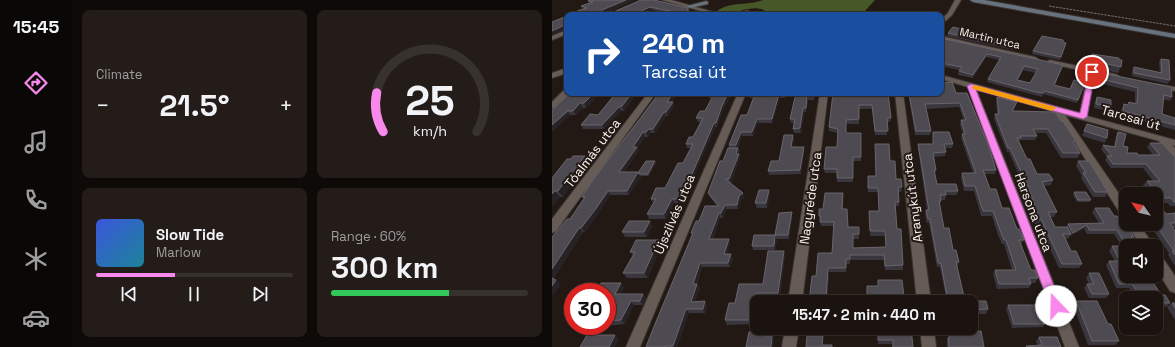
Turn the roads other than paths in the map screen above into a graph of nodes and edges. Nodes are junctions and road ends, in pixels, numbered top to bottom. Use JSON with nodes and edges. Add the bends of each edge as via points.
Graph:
{"nodes":[{"id":1,"x":666,"y":0,"type":"edge"},
{"id":2,"x":958,"y":0,"type":"edge"},
{"id":3,"x":973,"y":0,"type":"edge"},
{"id":4,"x":706,"y":2,"type":"edge"},
{"id":5,"x":690,"y":6,"type":"junction"},
{"id":6,"x":707,"y":12,"type":"joint"},
{"id":7,"x":944,"y":20,"type":"edge"},
{"id":8,"x":564,"y":33,"type":"edge"},
{"id":9,"x":1175,"y":36,"type":"edge"},
{"id":10,"x":552,"y":38,"type":"edge"},
{"id":11,"x":944,"y":39,"type":"edge"},
{"id":12,"x":564,"y":71,"type":"edge"},
{"id":13,"x":1092,"y":72,"type":"junction"},
{"id":14,"x":552,"y":76,"type":"edge"},
{"id":15,"x":1122,"y":78,"type":"edge"},
{"id":16,"x":944,"y":79,"type":"edge"},
{"id":17,"x":1152,"y":84,"type":"edge"},
{"id":18,"x":971,"y":86,"type":"junction"},
{"id":19,"x":1175,"y":89,"type":"edge"},
{"id":20,"x":564,"y":95,"type":"edge"},
{"id":21,"x":650,"y":96,"type":"edge"},
{"id":22,"x":741,"y":96,"type":"edge"},
{"id":23,"x":824,"y":96,"type":"edge"},
{"id":24,"x":899,"y":96,"type":"edge"},
{"id":25,"x":552,"y":106,"type":"edge"},
{"id":26,"x":1058,"y":110,"type":"junction"},
{"id":27,"x":1083,"y":117,"type":"junction"},
{"id":28,"x":1162,"y":139,"type":"junction"},
{"id":29,"x":1175,"y":143,"type":"edge"},
{"id":30,"x":1175,"y":154,"type":"edge"},
{"id":31,"x":1119,"y":202,"type":"edge"},
{"id":32,"x":552,"y":228,"type":"edge"},
{"id":33,"x":1163,"y":269,"type":"edge"},
{"id":34,"x":1175,"y":287,"type":"edge"},
{"id":35,"x":796,"y":295,"type":"edge"},
{"id":36,"x":923,"y":295,"type":"edge"},
{"id":37,"x":791,"y":335,"type":"edge"},
{"id":38,"x":928,"y":335,"type":"edge"},
{"id":39,"x":633,"y":347,"type":"edge"},
{"id":40,"x":789,"y":347,"type":"edge"},
{"id":41,"x":929,"y":347,"type":"edge"},
{"id":42,"x":1072,"y":347,"type":"edge"}],
"edges":[{"from":1,"to":5,"type":"street"},
{"from":2,"to":7,"type":"street"},
{"from":3,"to":9,"type":"main road"},
{"from":4,"to":5,"type":"main road"},
{"from":4,"to":6,"type":"main road"},
{"from":5,"to":6,"type":"street"},
{"from":8,"to":10,"type":"street"},
{"from":11,"to":13,"type":"street","name":"Martin utca"},
{"from":12,"to":14,"type":"street"},
{"from":13,"to":15,"type":"street","name":"Martin utca"},
{"from":13,"to":27,"type":"street"},
{"from":16,"to":18,"type":"street","name":"Tarcsai út"},
{"from":17,"to":19,"type":"street"},
{"from":18,"to":26,"type":"street","name":"Tarcsai út"},
{"from":18,"to":42,"type":"street","name":"Harsona utca"},
{"from":20,"to":25,"type":"street"},
{"from":21,"to":32,"type":"street","name":"Tóalmás utca"},
{"from":22,"to":39,"type":"street","name":"Újszilvás utca"},
{"from":23,"to":35,"type":"street","name":"Nagyréde utca"},
{"from":24,"to":36,"type":"street","name":"Aranykút utca"},
{"from":26,"to":27,"type":"street","name":"Tarcsai út"},
{"from":26,"to":31,"type":"street"},
{"from":27,"to":28,"type":"street","name":"Tarcsai út"},
{"from":28,"to":29,"type":"street","name":"Tarcsai út"},
{"from":28,"to":30,"type":"street"},
{"from":33,"to":34,"type":"street"},
{"from":37,"to":40,"type":"street"},
{"from":38,"to":41,"type":"street"}]}
